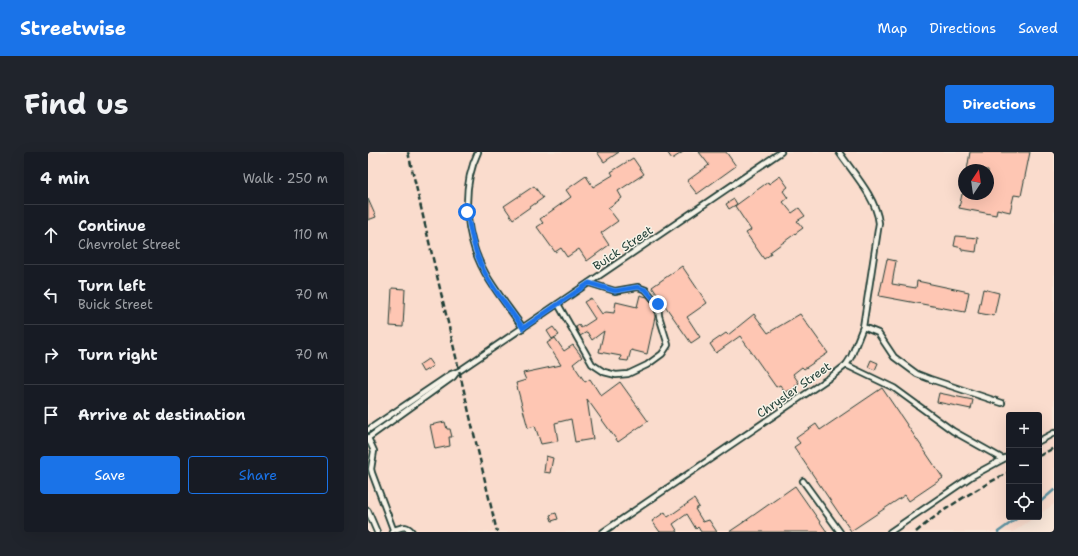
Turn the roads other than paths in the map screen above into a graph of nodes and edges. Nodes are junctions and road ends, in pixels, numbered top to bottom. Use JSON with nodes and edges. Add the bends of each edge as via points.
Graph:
{"nodes":[{"id":1,"x":478,"y":152,"type":"edge"},
{"id":2,"x":779,"y":152,"type":"edge"},
{"id":3,"x":839,"y":152,"type":"edge"},
{"id":4,"x":589,"y":283,"type":"junction"},
{"id":5,"x":558,"y":304,"type":"junction"},
{"id":6,"x":862,"y":327,"type":"junction"},
{"id":7,"x":523,"y":328,"type":"junction"},
{"id":8,"x":846,"y":365,"type":"junction"},
{"id":9,"x":456,"y":373,"type":"junction"},
{"id":10,"x":1002,"y":402,"type":"dead end"},
{"id":11,"x":368,"y":430,"type":"edge"},
{"id":12,"x":1054,"y":433,"type":"edge"},
{"id":13,"x":368,"y":438,"type":"edge"},
{"id":14,"x":1042,"y":439,"type":"edge"},
{"id":15,"x":1006,"y":458,"type":"edge"},
{"id":16,"x":1003,"y":459,"type":"junction"},
{"id":17,"x":371,"y":471,"type":"junction"},
{"id":18,"x":368,"y":476,"type":"edge"},
{"id":19,"x":802,"y":481,"type":"dead end"},
{"id":20,"x":368,"y":511,"type":"edge"},
{"id":21,"x":393,"y":531,"type":"edge"},
{"id":22,"x":377,"y":532,"type":"edge"},
{"id":23,"x":412,"y":532,"type":"edge"},
{"id":24,"x":603,"y":532,"type":"edge"},
{"id":25,"x":840,"y":532,"type":"edge"},
{"id":26,"x":890,"y":532,"type":"edge"}],
"edges":[{"from":1,"to":7,"type":"lane","via":[[472,165],[467,194],[472,240],[489,280]]},
{"from":2,"to":4,"type":"lane","name":"Buick Street"},
{"from":3,"to":6,"type":"lane","name":"Chrysler Street","via":[[872,200],[879,223]]},
{"from":4,"to":5,"type":"lane","name":"Buick Street"},
{"from":4,"to":5,"type":"lane","via":[[615,291],[638,287],[647,291],[658,304],[668,345],[662,354],[628,374],[604,372],[592,364]]},
{"from":5,"to":7,"type":"lane","name":"Buick Street"},
{"from":6,"to":8,"type":"lane","name":"Chrysler Street","via":[[855,349]]},
{"from":6,"to":10,"type":"lane","via":[[878,333],[894,357],[918,374]]},
{"from":7,"to":9,"type":"lane","name":"Buick Street"},
{"from":8,"to":16,"type":"lane","via":[[898,391],[952,431]]},
{"from":8,"to":24,"type":"lane","name":"Chrysler Street"},
{"from":9,"to":11,"type":"lane","name":"Buick Street"},
{"from":9,"to":13,"type":"lane","name":"Buick Street"},
{"from":12,"to":14,"type":"lane"},
{"from":13,"to":17,"type":"lane","via":[[374,451]]},
{"from":15,"to":16,"type":"lane"},
{"from":16,"to":26,"type":"lane","via":[[972,476]]},
{"from":17,"to":18,"type":"lane"},
{"from":17,"to":21,"type":"lane"},
{"from":19,"to":25,"type":"lane"},
{"from":20,"to":22,"type":"lane"},
{"from":21,"to":23,"type":"lane","via":[[405,527]]}]}
